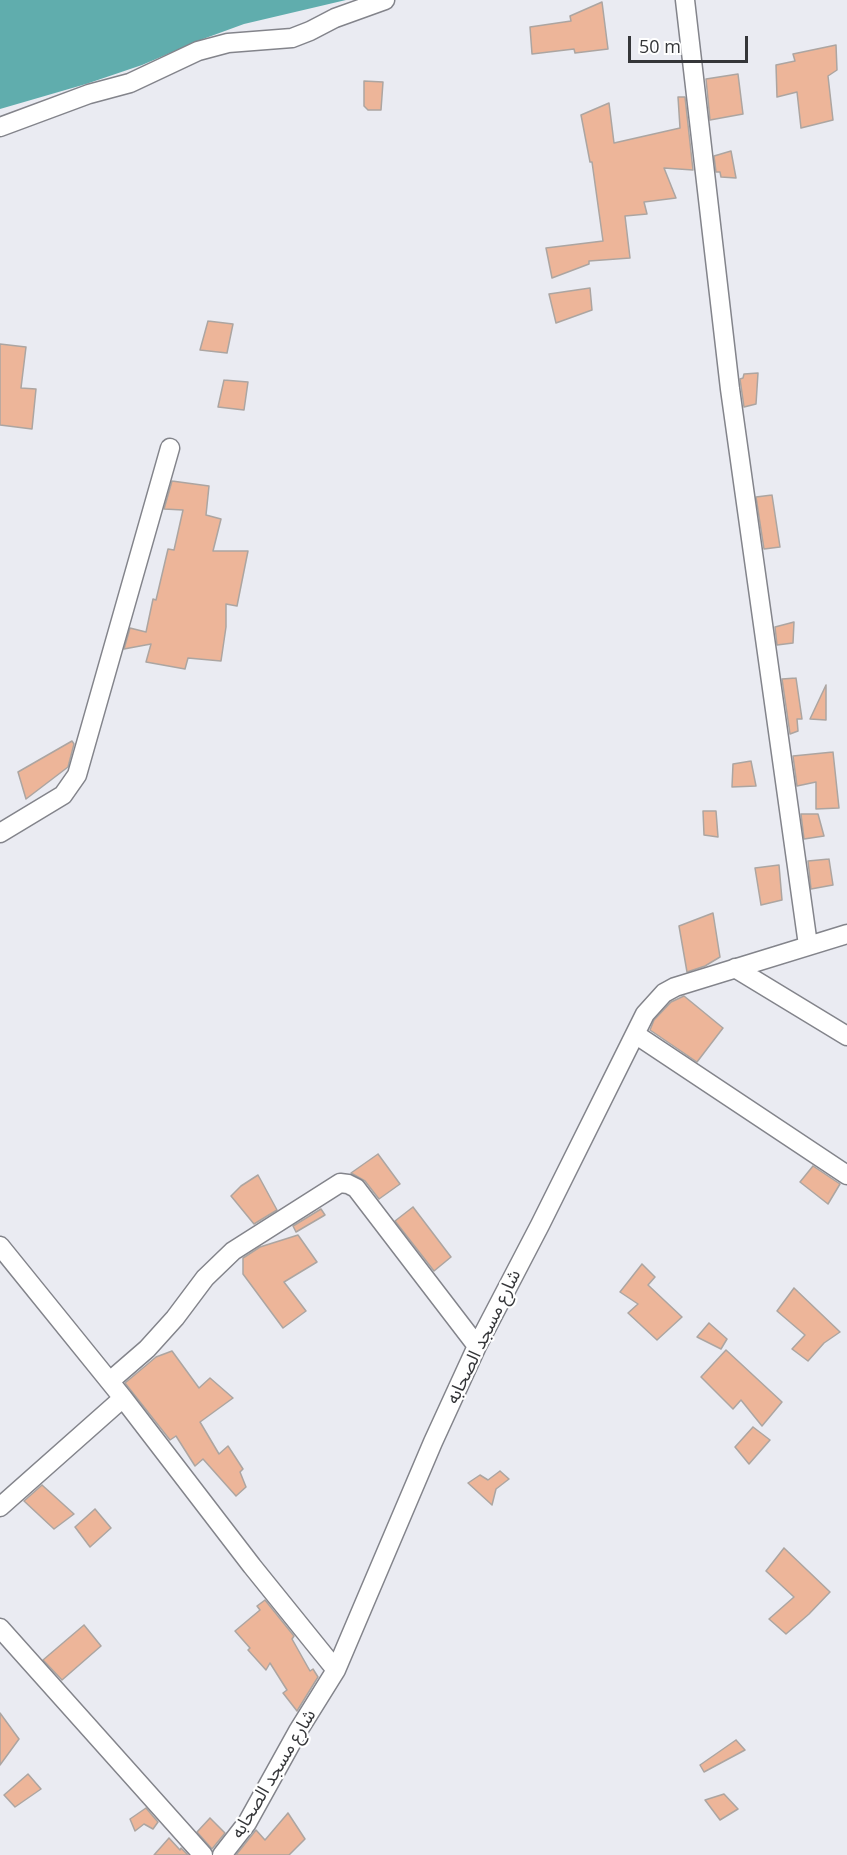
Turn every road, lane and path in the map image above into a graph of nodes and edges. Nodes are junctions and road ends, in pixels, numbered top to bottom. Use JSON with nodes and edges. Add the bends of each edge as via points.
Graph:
{"nodes":[{"id":1,"x":386,"y":0,"type":"edge"},
{"id":2,"x":685,"y":0,"type":"edge"},
{"id":3,"x":0,"y":127,"type":"edge"},
{"id":4,"x":170,"y":448,"type":"dead end"},
{"id":5,"x":0,"y":833,"type":"edge"},
{"id":6,"x":847,"y":934,"type":"edge"},
{"id":7,"x":808,"y":945,"type":"junction"},
{"id":8,"x":735,"y":968,"type":"junction"},
{"id":9,"x":635,"y":1034,"type":"junction"},
{"id":10,"x":847,"y":1036,"type":"edge"},
{"id":11,"x":847,"y":1175,"type":"edge"},
{"id":12,"x":0,"y":1246,"type":"edge"},
{"id":13,"x":477,"y":1346,"type":"junction"},
{"id":14,"x":110,"y":1382,"type":"junction"},
{"id":15,"x":123,"y":1398,"type":"junction"},
{"id":16,"x":0,"y":1508,"type":"edge"},
{"id":17,"x":0,"y":1628,"type":"edge"},
{"id":18,"x":336,"y":1670,"type":"junction"},
{"id":19,"x":203,"y":1855,"type":"edge"},
{"id":20,"x":222,"y":1855,"type":"edge"}],
"edges":[{"from":1,"to":3,"type":"street","via":[[292,38],[228,43],[198,51],[130,83]]},
{"from":2,"to":7,"type":"street","via":[[730,389]]},
{"from":4,"to":5,"type":"street","via":[[77,775],[63,795]]},
{"from":6,"to":7,"type":"street","name":"شارع مسجد الصحابه"},
{"from":7,"to":8,"type":"street","name":"شارع مسجد الصحابه"},
{"from":8,"to":9,"type":"street","name":"شارع مسجد الصحابه","via":[[664,993],[645,1014]]},
{"from":8,"to":10,"type":"street"},
{"from":9,"to":11,"type":"street"},
{"from":9,"to":13,"type":"street","name":"شارع مسجد الصحابه"},
{"from":12,"to":14,"type":"street"},
{"from":13,"to":14,"type":"street","via":[[356,1188],[340,1183],[233,1251],[205,1278],[147,1349]]},
{"from":13,"to":18,"type":"street","name":"شارع مسجد الصحابه"},
{"from":14,"to":15,"type":"street"},
{"from":15,"to":16,"type":"street"},
{"from":15,"to":18,"type":"street"},
{"from":17,"to":19,"type":"street"},
{"from":18,"to":20,"type":"street","name":"شارع مسجد الصحابه","via":[[253,1814]]}]}
